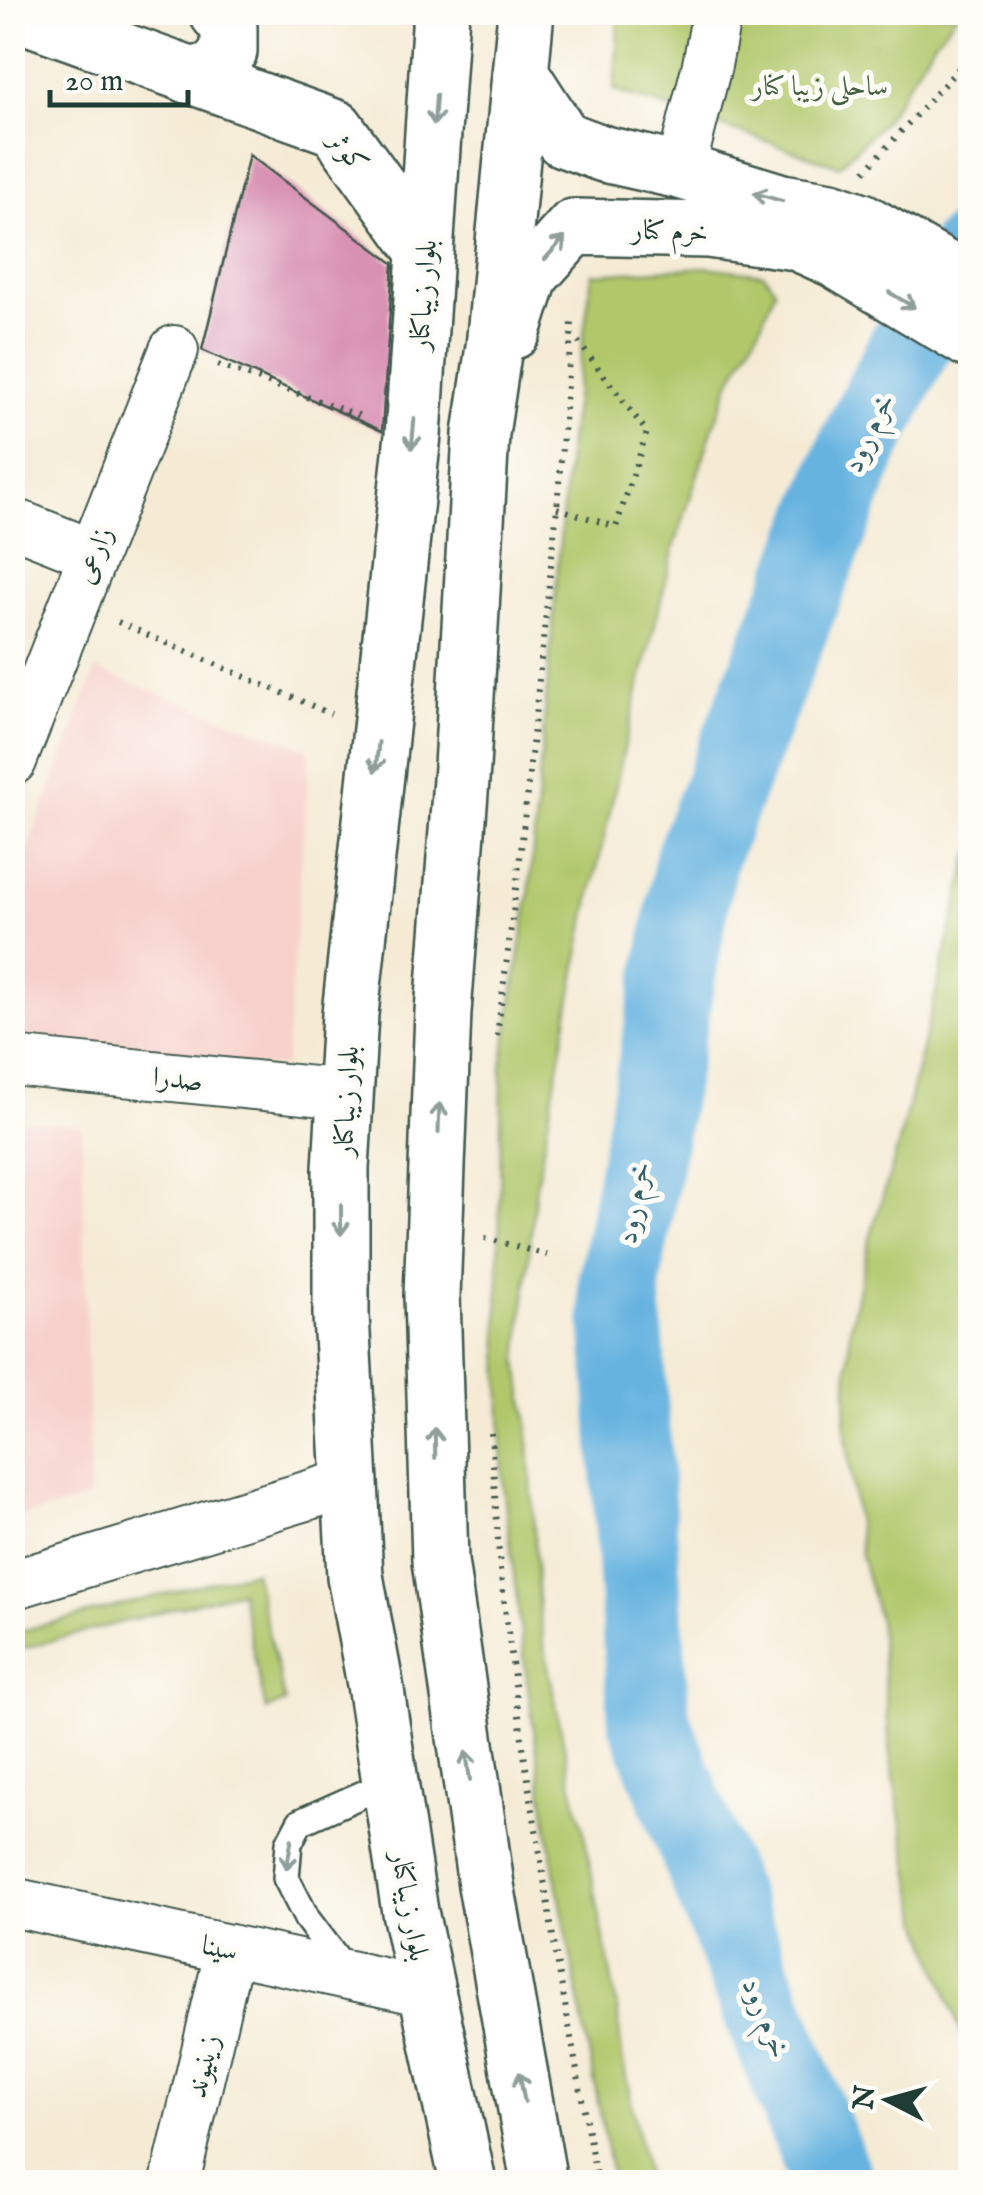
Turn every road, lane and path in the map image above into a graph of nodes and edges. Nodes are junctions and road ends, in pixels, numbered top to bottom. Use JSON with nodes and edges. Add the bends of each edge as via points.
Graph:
{"nodes":[{"id":1,"x":15,"y":12,"type":"edge"},
{"id":2,"x":216,"y":12,"type":"edge"},
{"id":3,"x":441,"y":12,"type":"edge"},
{"id":4,"x":526,"y":12,"type":"edge"},
{"id":5,"x":717,"y":12,"type":"edge"},
{"id":6,"x":970,"y":56,"type":"edge"},
{"id":7,"x":521,"y":74,"type":"junction"},
{"id":8,"x":190,"y":76,"type":"junction"},
{"id":9,"x":680,"y":171,"type":"junction"},
{"id":10,"x":843,"y":230,"type":"junction"},
{"id":11,"x":425,"y":251,"type":"junction"},
{"id":12,"x":970,"y":283,"type":"edge"},
{"id":13,"x":572,"y":316,"type":"dead end"},
{"id":14,"x":572,"y":334,"type":"junction"},
{"id":15,"x":970,"y":340,"type":"edge"},
{"id":16,"x":174,"y":350,"type":"joint"},
{"id":17,"x":481,"y":434,"type":"junction"},
{"id":18,"x":413,"y":435,"type":"junction"},
{"id":19,"x":556,"y":508,"type":"junction"},
{"id":20,"x":12,"y":522,"type":"edge"},
{"id":21,"x":93,"y":554,"type":"junction"},
{"id":22,"x":74,"y":604,"type":"junction"},
{"id":23,"x":379,"y":735,"type":"junction"},
{"id":24,"x":12,"y":761,"type":"edge"},
{"id":25,"x":496,"y":1041,"type":"dead end"},
{"id":26,"x":12,"y":1061,"type":"edge"},
{"id":27,"x":344,"y":1094,"type":"junction"},
{"id":28,"x":485,"y":1221,"type":"dead end"},
{"id":29,"x":485,"y":1238,"type":"junction"},
{"id":30,"x":547,"y":1254,"type":"dead end"},
{"id":31,"x":485,"y":1256,"type":"dead end"},
{"id":32,"x":490,"y":1420,"type":"dead end"},
{"id":33,"x":349,"y":1483,"type":"junction"},
{"id":34,"x":440,"y":1561,"type":"junction"},
{"id":35,"x":355,"y":1576,"type":"junction"},
{"id":36,"x":12,"y":1586,"type":"edge"},
{"id":37,"x":390,"y":1782,"type":"junction"},
{"id":38,"x":12,"y":1902,"type":"edge"},
{"id":39,"x":230,"y":1949,"type":"junction"},
{"id":40,"x":350,"y":1975,"type":"junction"},
{"id":41,"x":427,"y":1992,"type":"junction"},
{"id":42,"x":175,"y":2182,"type":"edge"},
{"id":43,"x":468,"y":2182,"type":"edge"},
{"id":44,"x":539,"y":2182,"type":"edge"},
{"id":45,"x":597,"y":2182,"type":"edge"}],
"edges":[{"from":1,"to":8,"type":"main road","name":"کوثر"},
{"from":2,"to":8,"type":"main road","via":[[229,27],[228,51],[214,70]]},
{"from":3,"to":11,"type":"main road","name":"بلوار زیباکنار","one_way":true},
{"from":4,"to":7,"type":"main road"},
{"from":5,"to":9,"type":"street"},
{"from":6,"to":10,"type":"path"},
{"from":7,"to":9,"type":"main road","via":[[563,139]]},
{"from":7,"to":17,"type":"main road"},
{"from":8,"to":11,"type":"main road","name":"کوثر","via":[[336,128]]},
{"from":10,"to":9,"type":"main road","one_way":true,"via":[[782,202]]},
{"from":10,"to":12,"type":"main road"},
{"from":10,"to":15,"type":"main road","name":"خرم کنار","one_way":true},
{"from":17,"to":10,"type":"main road","name":"خرم کنار","one_way":true,"via":[[531,275],[574,226],[708,230],[796,242]]},
{"from":11,"to":18,"type":"main road","name":"بلوار زیباکنار","one_way":true},
{"from":13,"to":14,"type":"path"},
{"from":14,"to":19,"type":"path"},
{"from":14,"to":19,"type":"path","via":[[647,432],[616,527]]},
{"from":16,"to":18,"type":"path"},
{"from":16,"to":21,"type":"street","name":"زارعی"},
{"from":34,"to":17,"type":"main road","one_way":true,"via":[[432,1296],[442,1012]]},
{"from":18,"to":23,"type":"main road","name":"بلوار زیباکنار"},
{"from":19,"to":25,"type":"path"},
{"from":20,"to":21,"type":"street"},
{"from":21,"to":22,"type":"street","name":"زارعی"},
{"from":22,"to":23,"type":"path"},
{"from":22,"to":24,"type":"street","name":"زارعی"},
{"from":23,"to":27,"type":"main road","name":"بلوار زیباکنار","one_way":true},
{"from":26,"to":27,"type":"street","name":"صدرا"},
{"from":27,"to":33,"type":"main road","name":"بلوار زیباکنار","one_way":true,"via":[[341,1314]]},
{"from":28,"to":29,"type":"path"},
{"from":29,"to":30,"type":"path"},
{"from":29,"to":31,"type":"path"},
{"from":32,"to":45,"type":"path","via":[[500,1570],[524,1754]]},
{"from":33,"to":35,"type":"main road","name":"بلوار زیباکنار"},
{"from":33,"to":36,"type":"street"},
{"from":34,"to":35,"type":"main road"},
{"from":44,"to":34,"type":"main road","one_way":true,"via":[[486,1885]]},
{"from":35,"to":37,"type":"main road","name":"بلوار زیباکنار"},
{"from":37,"to":40,"type":"lane","one_way":true,"via":[[300,1822],[289,1843],[286,1878],[307,1919]]},
{"from":37,"to":41,"type":"main road","name":"بلوار زیباکنار"},
{"from":38,"to":39,"type":"street","name":"سینا"},
{"from":39,"to":40,"type":"street","name":"سینا"},
{"from":39,"to":42,"type":"street","name":"زینیوند"},
{"from":40,"to":41,"type":"street","name":"سینا"},
{"from":41,"to":43,"type":"main road","name":"بلوار زیباکنار"}]}
